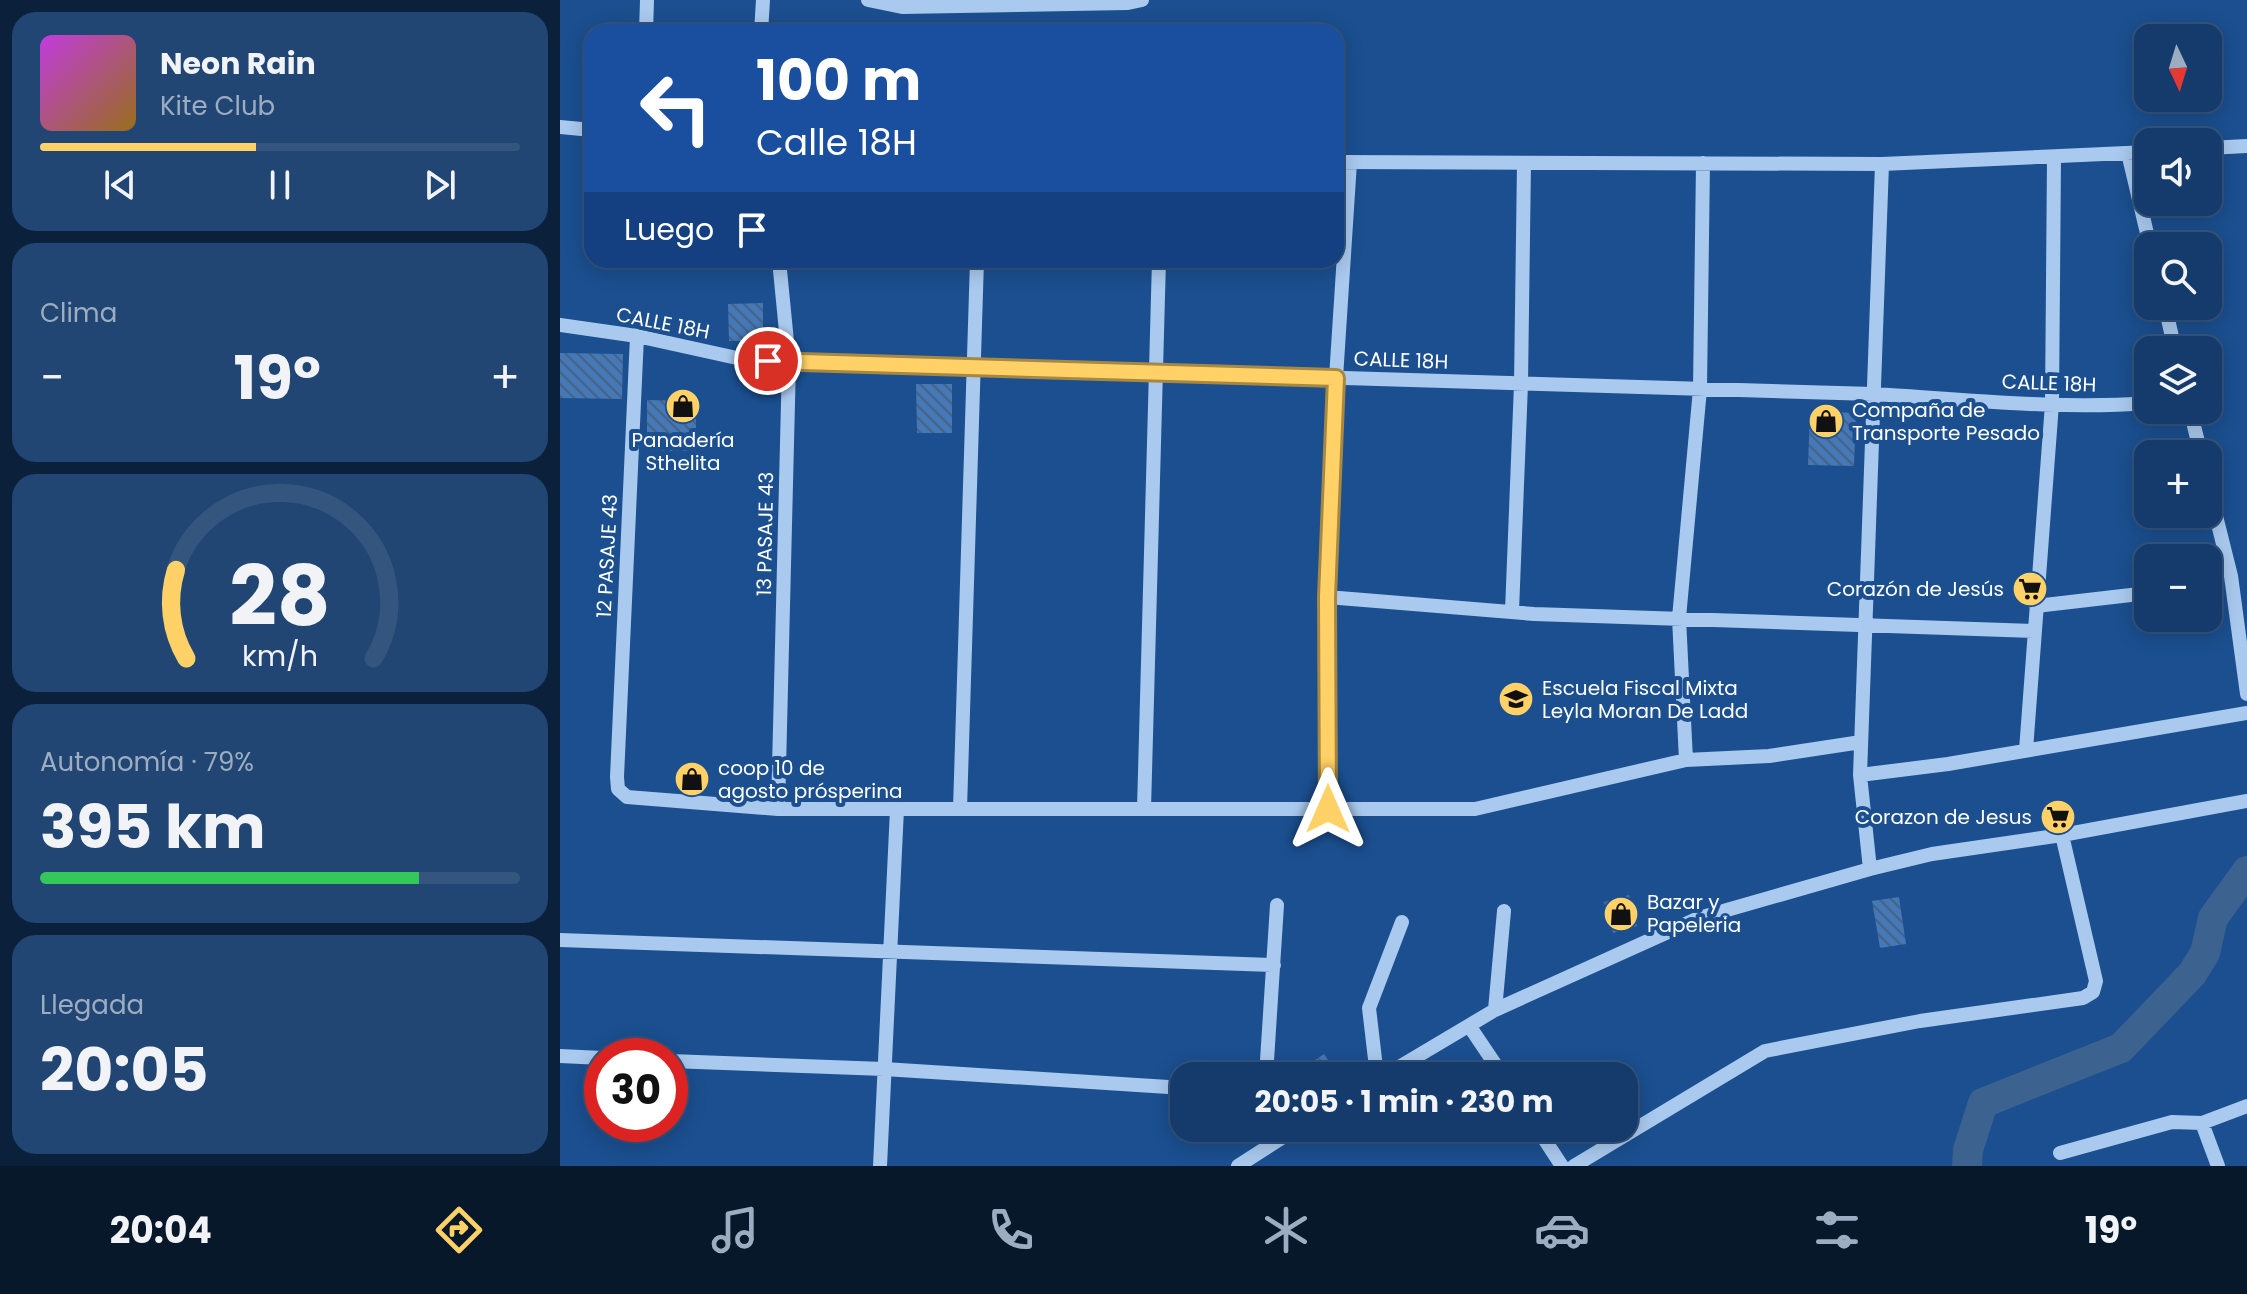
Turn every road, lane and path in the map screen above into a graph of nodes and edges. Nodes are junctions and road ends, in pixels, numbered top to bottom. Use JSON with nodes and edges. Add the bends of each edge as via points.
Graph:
{"nodes":[{"id":1,"x":647,"y":0,"type":"edge"},
{"id":2,"x":763,"y":0,"type":"edge"},
{"id":3,"x":868,"y":0,"type":"edge"},
{"id":4,"x":1142,"y":0,"type":"edge"},
{"id":5,"x":940,"y":3,"type":"edge"},
{"id":6,"x":646,"y":24,"type":"edge"},
{"id":7,"x":762,"y":24,"type":"edge"},
{"id":8,"x":560,"y":127,"type":"edge"},
{"id":9,"x":584,"y":129,"type":"edge"},
{"id":10,"x":2247,"y":146,"type":"edge"},
{"id":11,"x":2222,"y":147,"type":"edge"},
{"id":12,"x":2128,"y":153,"type":"junction"},
{"id":13,"x":2134,"y":153,"type":"edge"},
{"id":14,"x":2054,"y":158,"type":"junction"},
{"id":15,"x":1344,"y":162,"type":"edge"},
{"id":16,"x":1524,"y":163,"type":"junction"},
{"id":17,"x":1703,"y":163,"type":"junction"},
{"id":18,"x":1882,"y":164,"type":"junction"},
{"id":19,"x":2147,"y":232,"type":"edge"},
{"id":20,"x":780,"y":268,"type":"edge"},
{"id":21,"x":977,"y":268,"type":"edge"},
{"id":22,"x":1159,"y":268,"type":"edge"},
{"id":23,"x":1340,"y":268,"type":"edge"},
{"id":24,"x":560,"y":325,"type":"edge"},
{"id":25,"x":637,"y":336,"type":"junction"},
{"id":26,"x":789,"y":362,"type":"junction"},
{"id":27,"x":972,"y":367,"type":"junction"},
{"id":28,"x":1155,"y":373,"type":"junction"},
{"id":29,"x":1336,"y":378,"type":"junction"},
{"id":30,"x":1521,"y":384,"type":"junction"},
{"id":31,"x":1700,"y":389,"type":"junction"},
{"id":32,"x":1873,"y":394,"type":"junction"},
{"id":33,"x":2052,"y":404,"type":"junction"},
{"id":34,"x":2134,"y":404,"type":"edge"},
{"id":35,"x":2219,"y":528,"type":"edge"},
{"id":36,"x":2134,"y":595,"type":"edge"},
{"id":37,"x":1327,"y":597,"type":"junction"},
{"id":38,"x":2036,"y":606,"type":"junction"},
{"id":39,"x":1512,"y":611,"type":"junction"},
{"id":40,"x":1679,"y":618,"type":"junction"},
{"id":41,"x":1865,"y":625,"type":"junction"},
{"id":42,"x":2034,"y":631,"type":"junction"},
{"id":43,"x":2247,"y":694,"type":"edge"},
{"id":44,"x":2247,"y":713,"type":"edge"},
{"id":45,"x":1861,"y":742,"type":"junction"},
{"id":46,"x":2026,"y":750,"type":"junction"},
{"id":47,"x":1686,"y":760,"type":"junction"},
{"id":48,"x":1860,"y":775,"type":"junction"},
{"id":49,"x":2247,"y":801,"type":"edge"},
{"id":50,"x":778,"y":809,"type":"junction"},
{"id":51,"x":897,"y":809,"type":"junction"},
{"id":52,"x":960,"y":809,"type":"junction"},
{"id":53,"x":1144,"y":809,"type":"junction"},
{"id":54,"x":1328,"y":809,"type":"junction"},
{"id":55,"x":2062,"y":835,"type":"junction"},
{"id":56,"x":1870,"y":869,"type":"junction"},
{"id":57,"x":1277,"y":905,"type":"dead end"},
{"id":58,"x":1504,"y":911,"type":"dead end"},
{"id":59,"x":1402,"y":922,"type":"dead end"},
{"id":60,"x":560,"y":940,"type":"edge"},
{"id":61,"x":890,"y":951,"type":"junction"},
{"id":62,"x":1274,"y":965,"type":"junction"},
{"id":63,"x":1495,"y":1010,"type":"junction"},
{"id":64,"x":1470,"y":1027,"type":"junction"},
{"id":65,"x":560,"y":1056,"type":"edge"},
{"id":66,"x":584,"y":1057,"type":"edge"},
{"id":67,"x":688,"y":1062,"type":"edge"},
{"id":68,"x":1267,"y":1062,"type":"edge"},
{"id":69,"x":1375,"y":1062,"type":"edge"},
{"id":70,"x":1409,"y":1062,"type":"edge"},
{"id":71,"x":1494,"y":1062,"type":"edge"},
{"id":72,"x":884,"y":1069,"type":"junction"},
{"id":73,"x":1170,"y":1087,"type":"edge"},
{"id":74,"x":2247,"y":1106,"type":"edge"},
{"id":75,"x":2202,"y":1123,"type":"junction"},
{"id":76,"x":1268,"y":1142,"type":"edge"},
{"id":77,"x":1274,"y":1142,"type":"edge"},
{"id":78,"x":1546,"y":1142,"type":"edge"},
{"id":79,"x":1268,"y":1146,"type":"junction"},
{"id":80,"x":2060,"y":1153,"type":"dead end"},
{"id":81,"x":880,"y":1166,"type":"edge"},
{"id":82,"x":1238,"y":1166,"type":"edge"},
{"id":83,"x":1562,"y":1166,"type":"edge"},
{"id":84,"x":1574,"y":1166,"type":"edge"},
{"id":85,"x":2218,"y":1166,"type":"edge"}],
"edges":[{"from":1,"to":6,"type":"street"},
{"from":2,"to":7,"type":"street"},
{"from":3,"to":5,"type":"street","via":[[902,7]]},
{"from":4,"to":5,"type":"street"},
{"from":8,"to":9,"type":"street"},
{"from":10,"to":11,"type":"street"},
{"from":12,"to":13,"type":"street"},
{"from":12,"to":14,"type":"street"},
{"from":12,"to":19,"type":"street"},
{"from":14,"to":18,"type":"street"},
{"from":14,"to":33,"type":"street"},
{"from":15,"to":16,"type":"street"},
{"from":16,"to":17,"type":"street"},
{"from":16,"to":30,"type":"street"},
{"from":17,"to":18,"type":"street"},
{"from":17,"to":31,"type":"street"},
{"from":18,"to":32,"type":"street"},
{"from":20,"to":26,"type":"street","name":"13 PASAJE 43"},
{"from":21,"to":27,"type":"street"},
{"from":22,"to":28,"type":"street"},
{"from":23,"to":29,"type":"street"},
{"from":24,"to":25,"type":"street","name":"CALLE 18H"},
{"from":25,"to":26,"type":"street","name":"CALLE 18H","via":[[746,360]]},
{"from":25,"to":50,"type":"street","name":"12 PASAJE 43","via":[[618,789],[627,797]]},
{"from":26,"to":27,"type":"street","name":"CALLE 18H"},
{"from":26,"to":50,"type":"street","name":"13 PASAJE 43"},
{"from":27,"to":28,"type":"street","name":"CALLE 18H"},
{"from":27,"to":52,"type":"street"},
{"from":28,"to":29,"type":"street","name":"CALLE 18H"},
{"from":28,"to":53,"type":"street"},
{"from":29,"to":30,"type":"street","name":"CALLE 18H"},
{"from":29,"to":37,"type":"street"},
{"from":30,"to":31,"type":"street","name":"CALLE 18H"},
{"from":30,"to":39,"type":"street"},
{"from":31,"to":32,"type":"street","name":"CALLE 18H"},
{"from":31,"to":40,"type":"street"},
{"from":32,"to":33,"type":"street","name":"CALLE 18H"},
{"from":32,"to":41,"type":"street"},
{"from":33,"to":34,"type":"street","name":"CALLE 18H"},
{"from":33,"to":38,"type":"street"},
{"from":35,"to":43,"type":"street"},
{"from":36,"to":38,"type":"street"},
{"from":37,"to":39,"type":"street"},
{"from":37,"to":54,"type":"street"},
{"from":38,"to":42,"type":"street"},
{"from":39,"to":40,"type":"street"},
{"from":40,"to":41,"type":"street"},
{"from":40,"to":47,"type":"street"},
{"from":41,"to":42,"type":"street"},
{"from":41,"to":45,"type":"street"},
{"from":42,"to":46,"type":"street"},
{"from":44,"to":46,"type":"street"},
{"from":45,"to":47,"type":"street","via":[[1769,756]]},
{"from":45,"to":48,"type":"street"},
{"from":46,"to":48,"type":"street"},
{"from":47,"to":54,"type":"street","via":[[1475,809]]},
{"from":48,"to":56,"type":"street"},
{"from":49,"to":55,"type":"street"},
{"from":50,"to":51,"type":"street"},
{"from":51,"to":52,"type":"street"},
{"from":51,"to":61,"type":"street"},
{"from":52,"to":53,"type":"street"},
{"from":53,"to":54,"type":"street"},
{"from":55,"to":56,"type":"street"},
{"from":55,"to":84,"type":"street","via":[[2096,981],[2093,992],[2083,998],[1920,1021],[1765,1051]]},
{"from":56,"to":63,"type":"street","via":[[1699,918]]},
{"from":57,"to":62,"type":"street"},
{"from":58,"to":63,"type":"street"},
{"from":59,"to":69,"type":"street","via":[[1369,1008]]},
{"from":60,"to":61,"type":"street"},
{"from":61,"to":62,"type":"street"},
{"from":61,"to":72,"type":"street"},
{"from":62,"to":68,"type":"street"},
{"from":63,"to":64,"type":"street"},
{"from":64,"to":70,"type":"street"},
{"from":64,"to":71,"type":"street"},
{"from":65,"to":66,"type":"street"},
{"from":67,"to":72,"type":"street"},
{"from":72,"to":73,"type":"street"},
{"from":72,"to":81,"type":"street"},
{"from":74,"to":75,"type":"street"},
{"from":75,"to":80,"type":"street","via":[[2172,1122]]},
{"from":75,"to":85,"type":"street"},
{"from":76,"to":79,"type":"street"},
{"from":77,"to":79,"type":"street"},
{"from":78,"to":83,"type":"street"},
{"from":79,"to":82,"type":"street"}]}
